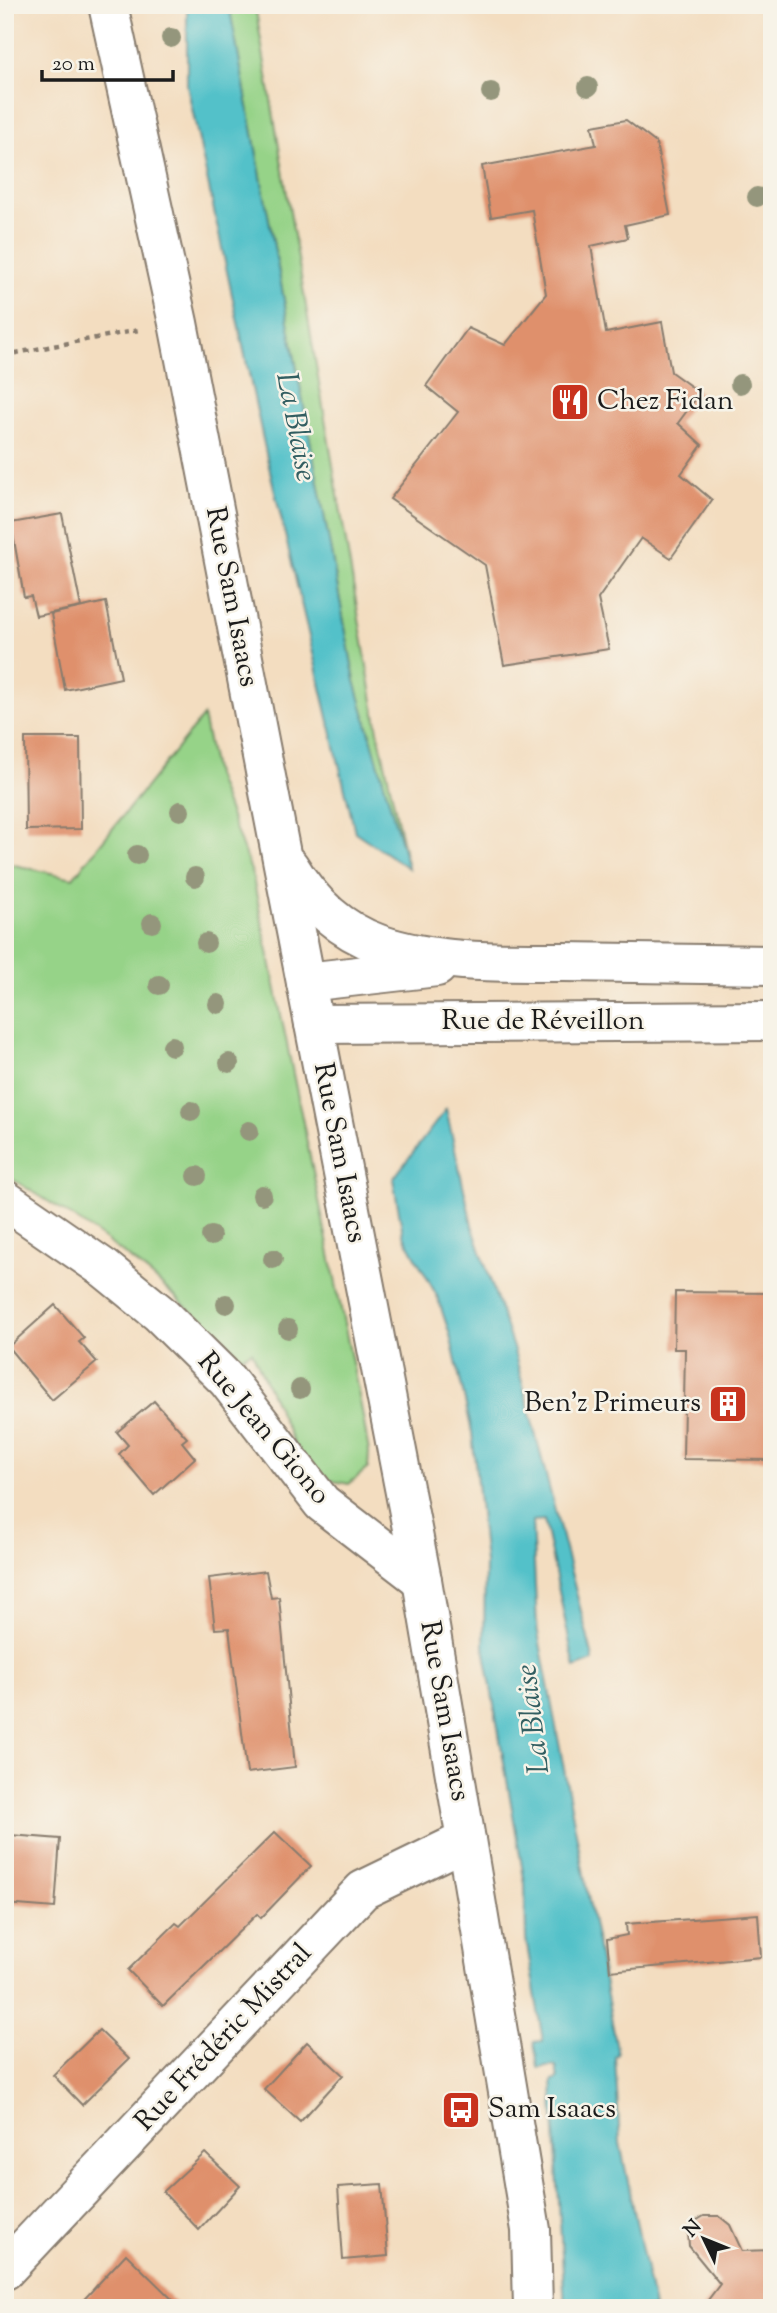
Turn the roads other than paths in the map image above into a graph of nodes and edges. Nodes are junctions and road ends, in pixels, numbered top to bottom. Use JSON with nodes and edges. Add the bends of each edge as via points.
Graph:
{"nodes":[{"id":1,"x":108,"y":5,"type":"edge"},
{"id":2,"x":282,"y":855,"type":"junction"},
{"id":3,"x":488,"y":962,"type":"junction"},
{"id":4,"x":772,"y":965,"type":"edge"},
{"id":5,"x":306,"y":982,"type":"junction"},
{"id":6,"x":772,"y":1021,"type":"edge"},
{"id":7,"x":314,"y":1024,"type":"junction"},
{"id":8,"x":5,"y":1200,"type":"edge"},
{"id":9,"x":422,"y":1580,"type":"junction"},
{"id":10,"x":466,"y":1840,"type":"junction"},
{"id":11,"x":5,"y":2270,"type":"edge"},
{"id":12,"x":533,"y":2308,"type":"edge"}],
"edges":[{"from":1,"to":2,"type":"main road","name":"Rue Sam Isaacs","via":[[177,323]]},
{"from":2,"to":3,"type":"main road","name":"Rue de Réveillon","via":[[317,905],[365,938],[405,951]]},
{"from":2,"to":5,"type":"main road","name":"Rue Sam Isaacs"},
{"from":3,"to":4,"type":"main road","name":"Rue de Réveillon"},
{"from":3,"to":5,"type":"main road","name":"Rue de Réveillon"},
{"from":5,"to":7,"type":"main road","name":"Rue Sam Isaacs"},
{"from":6,"to":7,"type":"main road","name":"Rue de Réveillon"},
{"from":7,"to":9,"type":"main road","name":"Rue Sam Isaacs"},
{"from":8,"to":9,"type":"main road","name":"Rue Jean Giono","via":[[105,1269],[159,1313],[227,1380],[322,1503]]},
{"from":9,"to":10,"type":"main road","name":"Rue Sam Isaacs"},
{"from":10,"to":11,"type":"main road","name":"Rue Frédéric Mistral","via":[[363,1890]]},
{"from":10,"to":12,"type":"main road","name":"Rue Sam Isaacs","via":[[531,2230]]}]}
